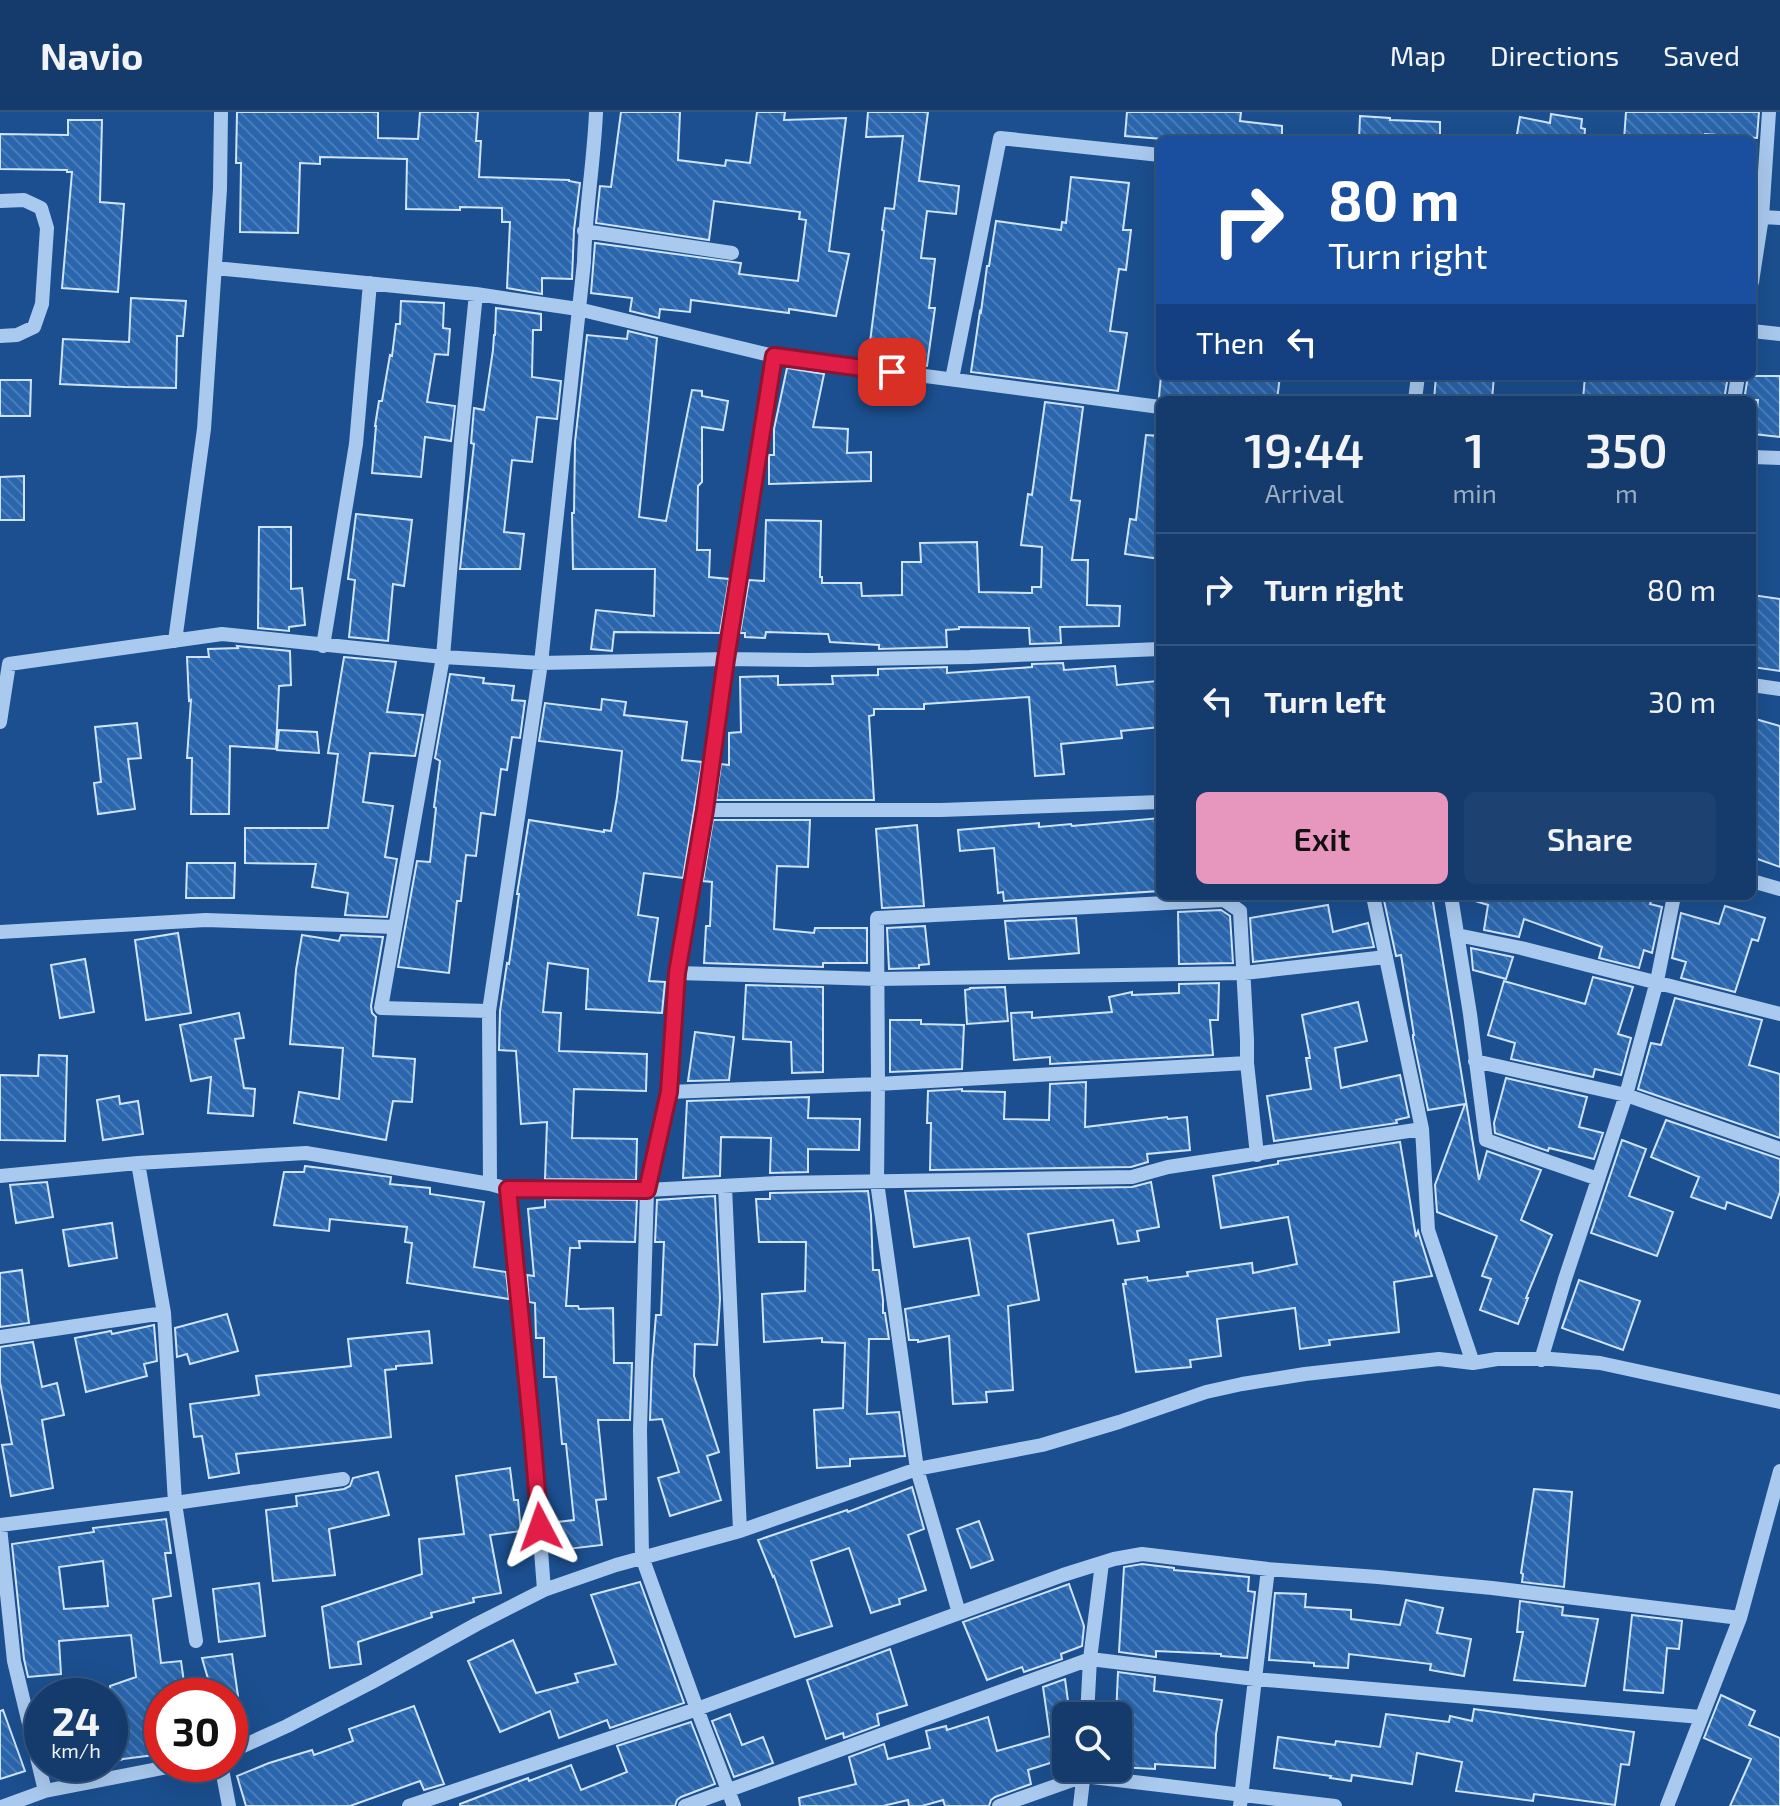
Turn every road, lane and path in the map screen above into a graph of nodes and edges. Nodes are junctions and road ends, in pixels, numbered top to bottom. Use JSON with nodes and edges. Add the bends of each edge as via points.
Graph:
{"nodes":[{"id":1,"x":221,"y":112,"type":"edge"},
{"id":2,"x":596,"y":112,"type":"edge"},
{"id":3,"x":1769,"y":112,"type":"edge"},
{"id":4,"x":1156,"y":155,"type":"edge"},
{"id":5,"x":0,"y":201,"type":"edge"},
{"id":6,"x":1757,"y":216,"type":"edge"},
{"id":7,"x":1780,"y":218,"type":"edge"},
{"id":8,"x":584,"y":231,"type":"junction"},
{"id":9,"x":732,"y":253,"type":"dead end"},
{"id":10,"x":215,"y":268,"type":"junction"},
{"id":11,"x":370,"y":283,"type":"junction"},
{"id":12,"x":476,"y":294,"type":"junction"},
{"id":13,"x":578,"y":309,"type":"junction"},
{"id":14,"x":1756,"y":331,"type":"edge"},
{"id":15,"x":1780,"y":334,"type":"edge"},
{"id":16,"x":0,"y":336,"type":"edge"},
{"id":17,"x":774,"y":356,"type":"junction"},
{"id":18,"x":952,"y":379,"type":"junction"},
{"id":19,"x":1156,"y":406,"type":"edge"},
{"id":20,"x":1756,"y":457,"type":"edge"},
{"id":21,"x":1780,"y":458,"type":"edge"},
{"id":22,"x":175,"y":641,"type":"junction"},
{"id":23,"x":323,"y":646,"type":"junction"},
{"id":24,"x":1156,"y":649,"type":"edge"},
{"id":25,"x":443,"y":657,"type":"junction"},
{"id":26,"x":726,"y":659,"type":"junction"},
{"id":27,"x":541,"y":663,"type":"junction"},
{"id":28,"x":1756,"y":686,"type":"edge"},
{"id":29,"x":1780,"y":689,"type":"edge"},
{"id":30,"x":0,"y":722,"type":"edge"},
{"id":31,"x":1156,"y":802,"type":"edge"},
{"id":32,"x":705,"y":810,"type":"junction"},
{"id":33,"x":1756,"y":882,"type":"edge"},
{"id":34,"x":1780,"y":889,"type":"edge"},
{"id":35,"x":1374,"y":900,"type":"edge"},
{"id":36,"x":1452,"y":900,"type":"edge"},
{"id":37,"x":1673,"y":900,"type":"edge"},
{"id":38,"x":395,"y":927,"type":"junction"},
{"id":39,"x":0,"y":932,"type":"edge"},
{"id":40,"x":1457,"y":935,"type":"junction"},
{"id":41,"x":1386,"y":957,"type":"junction"},
{"id":42,"x":677,"y":973,"type":"junction"},
{"id":43,"x":1244,"y":973,"type":"junction"},
{"id":44,"x":878,"y":979,"type":"junction"},
{"id":45,"x":1657,"y":981,"type":"junction"},
{"id":46,"x":489,"y":1011,"type":"junction"},
{"id":47,"x":1780,"y":1014,"type":"edge"},
{"id":48,"x":1475,"y":1061,"type":"junction"},
{"id":49,"x":1247,"y":1063,"type":"junction"},
{"id":50,"x":878,"y":1084,"type":"junction"},
{"id":51,"x":669,"y":1092,"type":"junction"},
{"id":52,"x":1626,"y":1095,"type":"junction"},
{"id":53,"x":1422,"y":1129,"type":"junction"},
{"id":54,"x":1780,"y":1149,"type":"edge"},
{"id":55,"x":1257,"y":1155,"type":"junction"},
{"id":56,"x":138,"y":1163,"type":"junction"},
{"id":57,"x":0,"y":1176,"type":"edge"},
{"id":58,"x":1598,"y":1179,"type":"junction"},
{"id":59,"x":877,"y":1182,"type":"junction"},
{"id":60,"x":490,"y":1184,"type":"junction"},
{"id":61,"x":725,"y":1186,"type":"junction"},
{"id":62,"x":508,"y":1189,"type":"junction"},
{"id":63,"x":647,"y":1190,"type":"junction"},
{"id":64,"x":164,"y":1313,"type":"junction"},
{"id":65,"x":0,"y":1337,"type":"edge"},
{"id":66,"x":1541,"y":1360,"type":"junction"},
{"id":67,"x":1473,"y":1363,"type":"junction"},
{"id":68,"x":1780,"y":1402,"type":"edge"},
{"id":69,"x":917,"y":1469,"type":"junction"},
{"id":70,"x":1780,"y":1471,"type":"edge"},
{"id":71,"x":343,"y":1479,"type":"dead end"},
{"id":72,"x":175,"y":1503,"type":"junction"},
{"id":73,"x":0,"y":1526,"type":"edge"},
{"id":74,"x":740,"y":1531,"type":"junction"},
{"id":75,"x":642,"y":1557,"type":"junction"},
{"id":76,"x":1102,"y":1563,"type":"junction"},
{"id":77,"x":1268,"y":1569,"type":"junction"},
{"id":78,"x":544,"y":1590,"type":"junction"},
{"id":79,"x":959,"y":1613,"type":"junction"},
{"id":80,"x":1740,"y":1618,"type":"junction"},
{"id":81,"x":196,"y":1641,"type":"dead end"},
{"id":82,"x":1090,"y":1659,"type":"junction"},
{"id":83,"x":1255,"y":1679,"type":"junction"},
{"id":84,"x":1088,"y":1702,"type":"edge"},
{"id":85,"x":697,"y":1709,"type":"junction"},
{"id":86,"x":1701,"y":1717,"type":"junction"},
{"id":87,"x":248,"y":1744,"type":"edge"},
{"id":88,"x":144,"y":1772,"type":"edge"},
{"id":89,"x":1132,"y":1781,"type":"edge"},
{"id":90,"x":224,"y":1782,"type":"edge"},
{"id":91,"x":1059,"y":1782,"type":"edge"},
{"id":92,"x":1083,"y":1782,"type":"edge"},
{"id":93,"x":728,"y":1789,"type":"junction"},
{"id":94,"x":45,"y":1791,"type":"junction"},
{"id":95,"x":1241,"y":1800,"type":"edge"},
{"id":96,"x":4,"y":1806,"type":"edge"},
{"id":97,"x":229,"y":1806,"type":"edge"},
{"id":98,"x":409,"y":1806,"type":"edge"},
{"id":99,"x":685,"y":1806,"type":"edge"},
{"id":100,"x":734,"y":1806,"type":"edge"},
{"id":101,"x":999,"y":1806,"type":"edge"},
{"id":102,"x":1080,"y":1806,"type":"edge"},
{"id":103,"x":1335,"y":1806,"type":"edge"},
{"id":104,"x":1667,"y":1806,"type":"edge"}],
"edges":[{"from":1,"to":10,"type":"street"},
{"from":2,"to":8,"type":"street"},
{"from":3,"to":6,"type":"street"},
{"from":4,"to":18,"type":"street","via":[[1000,138]]},
{"from":5,"to":16,"type":"street","via":[[24,200],[41,208],[47,228],[42,304],[34,327]]},
{"from":6,"to":7,"type":"street"},
{"from":8,"to":9,"type":"street"},
{"from":8,"to":13,"type":"street"},
{"from":10,"to":11,"type":"street"},
{"from":10,"to":22,"type":"street","via":[[204,429]]},
{"from":11,"to":12,"type":"street"},
{"from":11,"to":23,"type":"street","via":[[356,444]]},
{"from":12,"to":13,"type":"street"},
{"from":12,"to":25,"type":"street"},
{"from":13,"to":17,"type":"street"},
{"from":13,"to":27,"type":"street"},
{"from":14,"to":15,"type":"street"},
{"from":17,"to":18,"type":"street"},
{"from":17,"to":26,"type":"street"},
{"from":18,"to":19,"type":"street"},
{"from":20,"to":21,"type":"street"},
{"from":22,"to":23,"type":"street","via":[[222,634]]},
{"from":22,"to":30,"type":"street","via":[[9,664]]},
{"from":23,"to":25,"type":"street"},
{"from":24,"to":26,"type":"street","via":[[956,658]]},
{"from":25,"to":27,"type":"street"},
{"from":25,"to":38,"type":"street"},
{"from":26,"to":27,"type":"street"},
{"from":26,"to":32,"type":"street"},
{"from":27,"to":46,"type":"street"},
{"from":28,"to":29,"type":"street"},
{"from":31,"to":32,"type":"street","via":[[941,810]]},
{"from":32,"to":42,"type":"street"},
{"from":33,"to":34,"type":"street"},
{"from":35,"to":41,"type":"street"},
{"from":36,"to":40,"type":"street"},
{"from":37,"to":45,"type":"street"},
{"from":38,"to":39,"type":"street","via":[[206,920]]},
{"from":38,"to":46,"type":"street","via":[[381,1008]]},
{"from":40,"to":45,"type":"street"},
{"from":40,"to":48,"type":"street"},
{"from":41,"to":43,"type":"street"},
{"from":41,"to":53,"type":"street"},
{"from":42,"to":44,"type":"street"},
{"from":42,"to":51,"type":"street"},
{"from":43,"to":44,"type":"street"},
{"from":43,"to":44,"type":"street","via":[[1240,911],[1224,900],[877,918]]},
{"from":43,"to":49,"type":"street"},
{"from":44,"to":50,"type":"street"},
{"from":45,"to":47,"type":"street"},
{"from":45,"to":52,"type":"street"},
{"from":46,"to":60,"type":"street"},
{"from":48,"to":52,"type":"street"},
{"from":48,"to":58,"type":"street","via":[[1486,1140]]},
{"from":49,"to":50,"type":"street"},
{"from":49,"to":55,"type":"street"},
{"from":50,"to":51,"type":"street"},
{"from":50,"to":59,"type":"street"},
{"from":51,"to":63,"type":"street"},
{"from":52,"to":54,"type":"street"},
{"from":52,"to":58,"type":"street"},
{"from":53,"to":55,"type":"street"},
{"from":53,"to":67,"type":"street","via":[[1428,1230]]},
{"from":55,"to":59,"type":"street","via":[[1132,1177]]},
{"from":56,"to":57,"type":"street"},
{"from":56,"to":60,"type":"street","via":[[306,1153]]},
{"from":56,"to":64,"type":"street"},
{"from":58,"to":66,"type":"street"},
{"from":59,"to":61,"type":"street"},
{"from":59,"to":69,"type":"street"},
{"from":60,"to":62,"type":"street"},
{"from":61,"to":63,"type":"street"},
{"from":61,"to":74,"type":"street"},
{"from":62,"to":63,"type":"street"},
{"from":62,"to":78,"type":"street"},
{"from":63,"to":75,"type":"street"},
{"from":64,"to":65,"type":"street"},
{"from":64,"to":72,"type":"street"},
{"from":66,"to":67,"type":"street"},
{"from":66,"to":68,"type":"street","via":[[1600,1363]]},
{"from":67,"to":69,"type":"street","via":[[1439,1359],[1242,1384],[1042,1445]]},
{"from":69,"to":74,"type":"street"},
{"from":69,"to":79,"type":"street"},
{"from":70,"to":80,"type":"street"},
{"from":71,"to":72,"type":"street"},
{"from":72,"to":73,"type":"street"},
{"from":72,"to":81,"type":"street"},
{"from":73,"to":94,"type":"street","via":[[14,1661]]},
{"from":74,"to":75,"type":"street"},
{"from":75,"to":78,"type":"street"},
{"from":75,"to":85,"type":"street"},
{"from":76,"to":77,"type":"street","via":[[1142,1554]]},
{"from":76,"to":79,"type":"street"},
{"from":76,"to":82,"type":"street"},
{"from":77,"to":80,"type":"street","via":[[1492,1588]]},
{"from":77,"to":83,"type":"street"},
{"from":78,"to":87,"type":"street"},
{"from":79,"to":85,"type":"street"},
{"from":80,"to":86,"type":"street"},
{"from":82,"to":83,"type":"street"},
{"from":82,"to":84,"type":"street"},
{"from":82,"to":93,"type":"street"},
{"from":83,"to":86,"type":"street"},
{"from":83,"to":95,"type":"street"},
{"from":85,"to":93,"type":"street"},
{"from":85,"to":98,"type":"street"},
{"from":86,"to":104,"type":"street"},
{"from":88,"to":94,"type":"street"},
{"from":89,"to":95,"type":"street"},
{"from":90,"to":97,"type":"street"},
{"from":91,"to":101,"type":"street"},
{"from":92,"to":102,"type":"street"},
{"from":93,"to":99,"type":"street"},
{"from":93,"to":100,"type":"street"},
{"from":94,"to":96,"type":"street"},
{"from":95,"to":103,"type":"street"}]}
